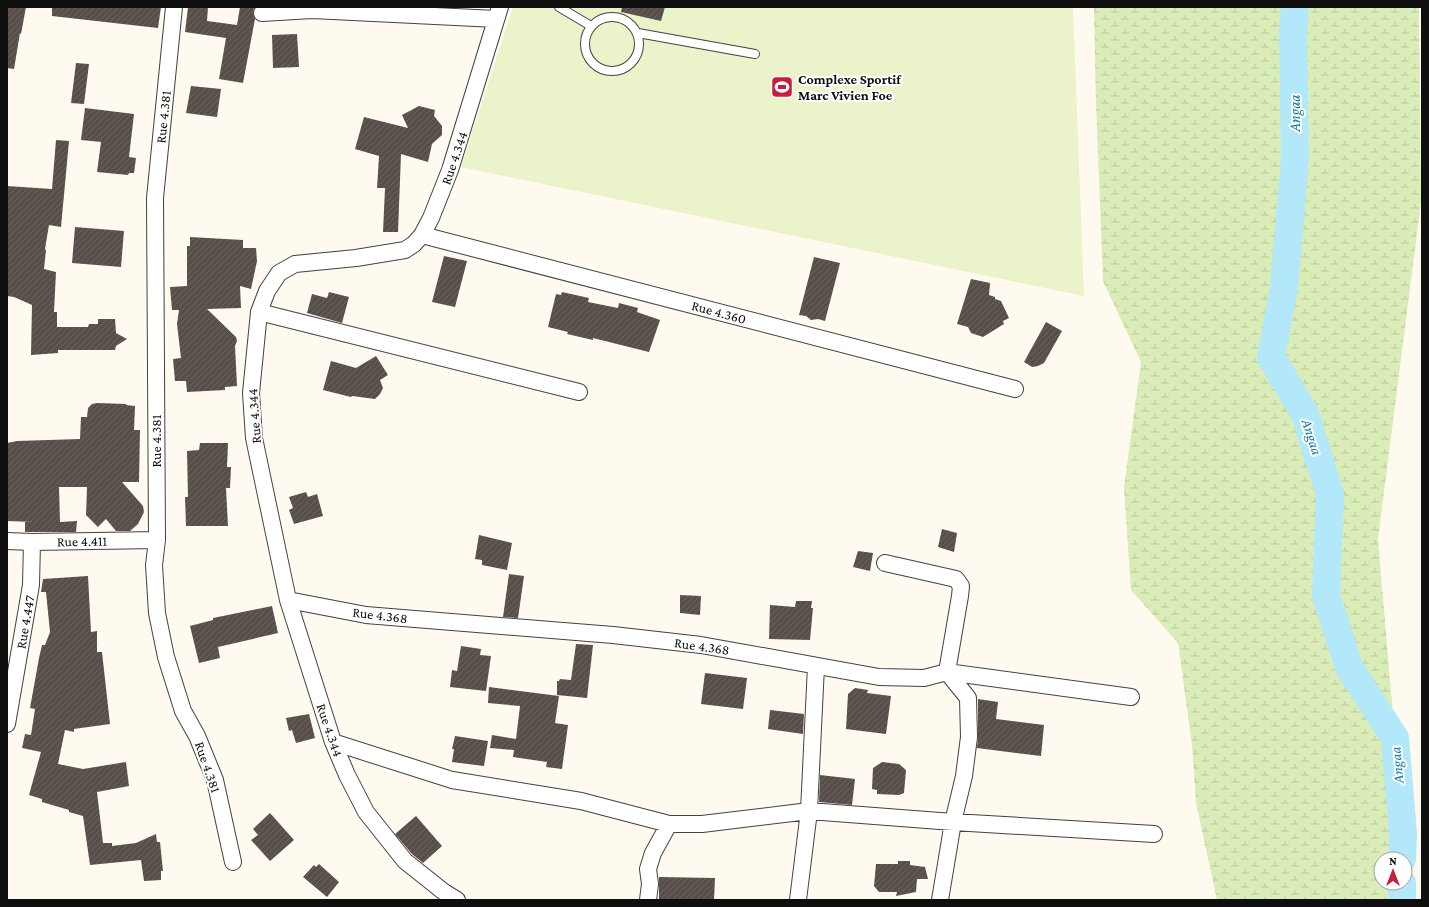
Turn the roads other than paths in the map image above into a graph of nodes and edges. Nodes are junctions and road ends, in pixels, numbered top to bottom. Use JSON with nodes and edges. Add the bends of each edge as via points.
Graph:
{"nodes":[{"id":1,"x":174,"y":7,"type":"edge"},
{"id":2,"x":559,"y":7,"type":"edge"},
{"id":3,"x":262,"y":13,"type":"dead end"},
{"id":4,"x":498,"y":13,"type":"edge"},
{"id":5,"x":591,"y":26,"type":"junction"},
{"id":6,"x":638,"y":33,"type":"junction"},
{"id":7,"x":755,"y":54,"type":"dead end"},
{"id":8,"x":422,"y":235,"type":"junction"},
{"id":9,"x":258,"y":312,"type":"junction"},
{"id":10,"x":1015,"y":389,"type":"dead end"},
{"id":11,"x":580,"y":392,"type":"dead end"},
{"id":12,"x":157,"y":540,"type":"junction"},
{"id":13,"x":7,"y":541,"type":"edge"},
{"id":14,"x":32,"y":542,"type":"junction"},
{"id":15,"x":885,"y":563,"type":"dead end"},
{"id":16,"x":288,"y":600,"type":"junction"},
{"id":17,"x":816,"y":666,"type":"junction"},
{"id":18,"x":947,"y":672,"type":"junction"},
{"id":19,"x":1131,"y":697,"type":"dead end"},
{"id":20,"x":7,"y":724,"type":"edge"},
{"id":21,"x":333,"y":742,"type":"junction"},
{"id":22,"x":809,"y":811,"type":"junction"},
{"id":23,"x":953,"y":822,"type":"junction"},
{"id":24,"x":669,"y":824,"type":"junction"},
{"id":25,"x":1154,"y":834,"type":"dead end"},
{"id":26,"x":234,"y":862,"type":"dead end"},
{"id":27,"x":446,"y":897,"type":"edge"},
{"id":28,"x":648,"y":900,"type":"edge"},
{"id":29,"x":798,"y":900,"type":"edge"},
{"id":30,"x":940,"y":900,"type":"edge"}],
"edges":[{"from":1,"to":12,"type":"street","name":"Rue 4.381","via":[[155,198]]},
{"from":2,"to":5,"type":"lane"},
{"from":3,"to":4,"type":"street","via":[[312,10]]},
{"from":4,"to":8,"type":"street","name":"Rue 4.344","via":[[450,170]]},
{"from":5,"to":6,"type":"lane","via":[[604,18],[620,17],[633,25]]},
{"from":5,"to":6,"type":"lane","via":[[585,40],[585,48],[592,62],[605,70],[621,70],[634,61],[640,47]]},
{"from":6,"to":7,"type":"lane"},
{"from":8,"to":9,"type":"street","name":"Rue 4.344","via":[[405,250],[295,264],[279,274],[267,291]]},
{"from":8,"to":10,"type":"street","name":"Rue 4.360"},
{"from":9,"to":11,"type":"street"},
{"from":9,"to":16,"type":"street","name":"Rue 4.344","via":[[251,393],[254,438]]},
{"from":12,"to":14,"type":"street","name":"Rue 4.411"},
{"from":12,"to":26,"type":"street","name":"Rue 4.381","via":[[154,565],[157,614],[166,657],[184,711],[215,780]]},
{"from":13,"to":14,"type":"street","name":"Rue 4.411"},
{"from":14,"to":20,"type":"street","name":"Rue 4.447","via":[[31,585]]},
{"from":15,"to":18,"type":"street","via":[[956,579],[961,586]]},
{"from":16,"to":17,"type":"street","name":"Rue 4.368","via":[[366,614],[701,645]]},
{"from":16,"to":21,"type":"street","name":"Rue 4.344"},
{"from":17,"to":18,"type":"street","name":"Rue 4.368","via":[[879,677],[924,678]]},
{"from":17,"to":22,"type":"street"},
{"from":18,"to":19,"type":"street"},
{"from":18,"to":23,"type":"street","via":[[968,698],[969,738],[964,776]]},
{"from":21,"to":24,"type":"street","via":[[452,780],[581,801]]},
{"from":21,"to":27,"type":"street","name":"Rue 4.344","via":[[366,812],[405,861]]},
{"from":22,"to":23,"type":"street"},
{"from":22,"to":24,"type":"street","via":[[702,824]]},
{"from":22,"to":29,"type":"street"},
{"from":23,"to":25,"type":"street"},
{"from":23,"to":30,"type":"street"},
{"from":24,"to":28,"type":"street","via":[[653,853],[648,869]]}]}
